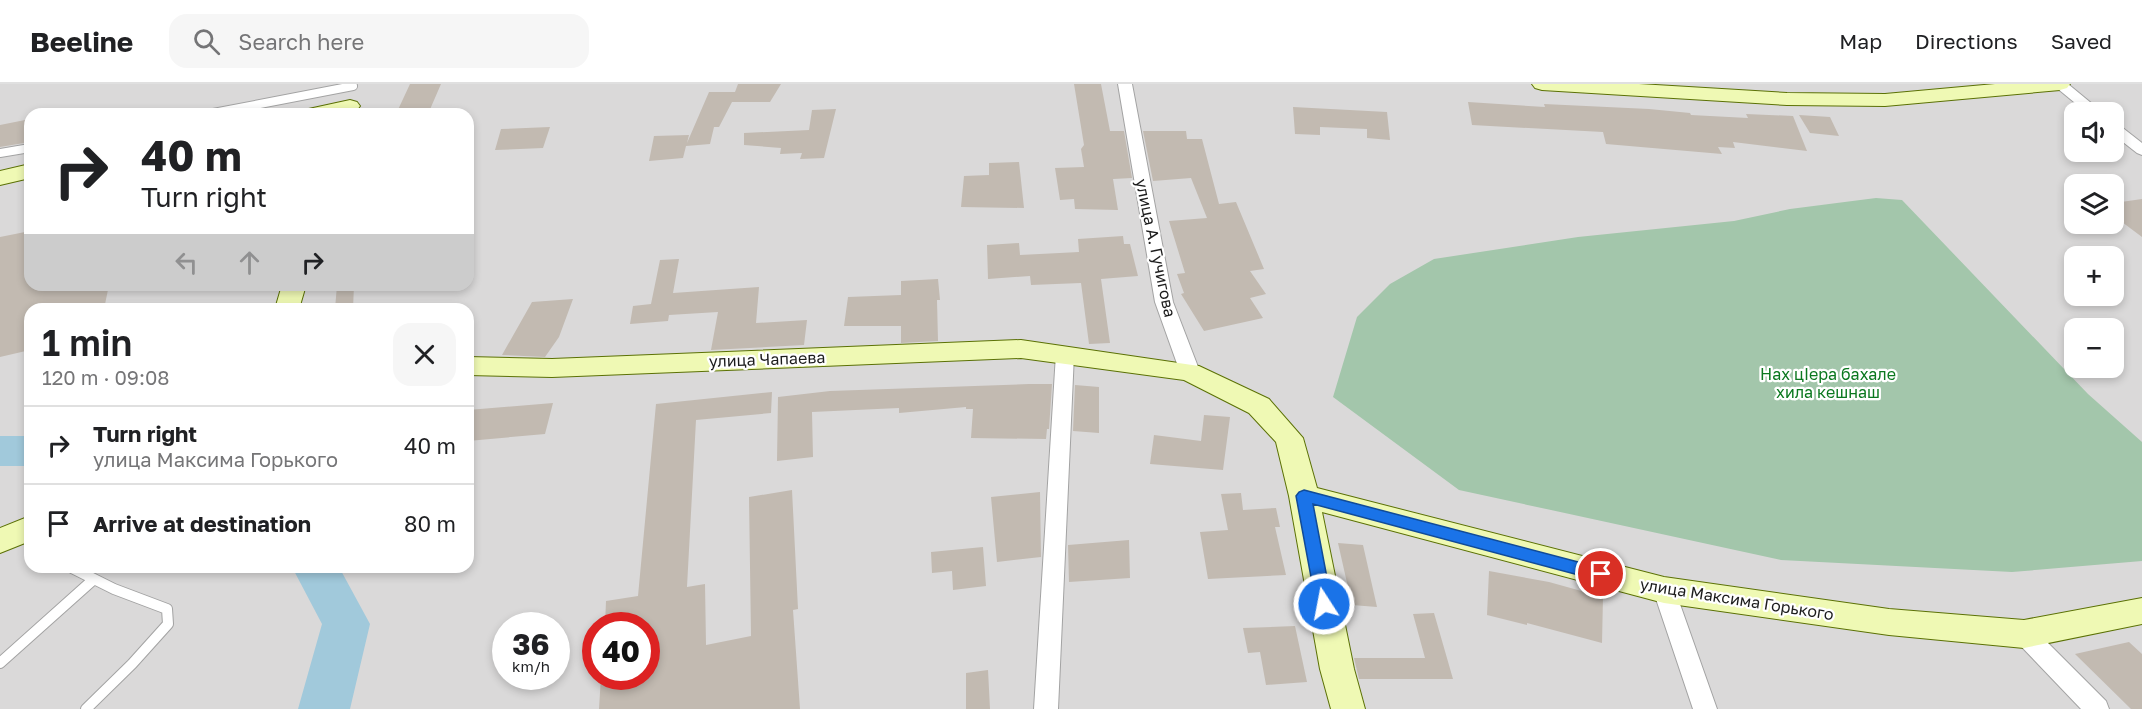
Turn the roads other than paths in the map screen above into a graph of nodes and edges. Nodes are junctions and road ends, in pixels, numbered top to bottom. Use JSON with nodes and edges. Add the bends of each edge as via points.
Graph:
{"nodes":[{"id":1,"x":1125,"y":84,"type":"edge"},
{"id":2,"x":1542,"y":84,"type":"edge"},
{"id":3,"x":2059,"y":84,"type":"edge"},
{"id":4,"x":351,"y":98,"type":"edge"},
{"id":5,"x":2082,"y":102,"type":"edge"},
{"id":6,"x":262,"y":108,"type":"edge"},
{"id":7,"x":326,"y":108,"type":"edge"},
{"id":8,"x":2124,"y":136,"type":"edge"},
{"id":9,"x":24,"y":149,"type":"edge"},
{"id":10,"x":2142,"y":150,"type":"edge"},
{"id":11,"x":0,"y":153,"type":"edge"},
{"id":12,"x":24,"y":172,"type":"edge"},
{"id":13,"x":0,"y":178,"type":"edge"},
{"id":14,"x":1065,"y":354,"type":"junction"},
{"id":15,"x":474,"y":366,"type":"edge"},
{"id":16,"x":1190,"y":372,"type":"junction"},
{"id":17,"x":1304,"y":496,"type":"junction"},
{"id":18,"x":24,"y":531,"type":"edge"},
{"id":19,"x":0,"y":541,"type":"edge"},
{"id":20,"x":82,"y":573,"type":"edge"},
{"id":21,"x":94,"y":579,"type":"junction"},
{"id":22,"x":1664,"y":590,"type":"junction"},
{"id":23,"x":2142,"y":611,"type":"edge"},
{"id":24,"x":2024,"y":634,"type":"junction"},
{"id":25,"x":0,"y":663,"type":"edge"},
{"id":26,"x":86,"y":709,"type":"edge"},
{"id":27,"x":1046,"y":709,"type":"edge"},
{"id":28,"x":1348,"y":709,"type":"edge"},
{"id":29,"x":1704,"y":709,"type":"edge"},
{"id":30,"x":2097,"y":709,"type":"edge"}],
"edges":[{"from":1,"to":16,"type":"street","name":"улица А. Гучигова","via":[[1164,302]]},
{"from":2,"to":3,"type":"street","via":[[1787,99],[1885,100]]},
{"from":3,"to":5,"type":"street"},
{"from":4,"to":6,"type":"lane"},
{"from":4,"to":7,"type":"street"},
{"from":8,"to":10,"type":"street"},
{"from":9,"to":11,"type":"lane"},
{"from":12,"to":13,"type":"street"},
{"from":14,"to":15,"type":"street","name":"улица Чапаева","via":[[1021,349],[552,368]]},
{"from":14,"to":16,"type":"street","name":"улица Чапаева"},
{"from":14,"to":27,"type":"street"},
{"from":16,"to":17,"type":"street","via":[[1259,406],[1289,438]]},
{"from":17,"to":22,"type":"street","name":"улица Максима Горького"},
{"from":17,"to":28,"type":"street"},
{"from":18,"to":19,"type":"street"},
{"from":20,"to":21,"type":"lane"},
{"from":21,"to":25,"type":"lane"},
{"from":21,"to":26,"type":"lane","via":[[167,609],[168,624]]},
{"from":22,"to":24,"type":"street","name":"улица Максима Горького","via":[[1889,622]]},
{"from":22,"to":29,"type":"street"},
{"from":23,"to":24,"type":"street","name":"улица Максима Горького"},
{"from":24,"to":30,"type":"street"}]}
